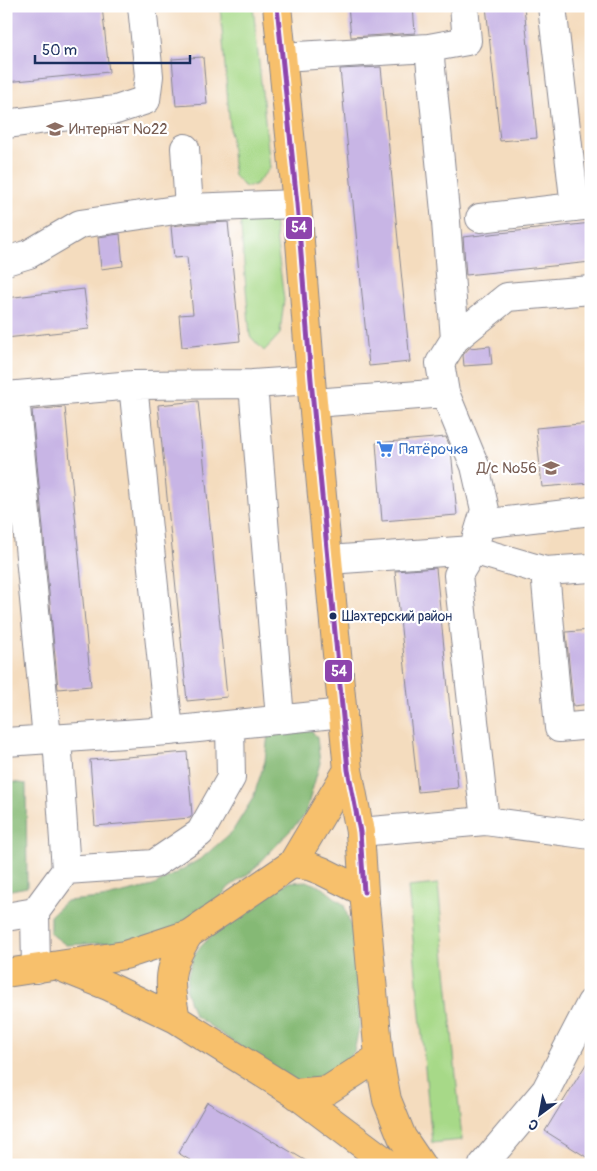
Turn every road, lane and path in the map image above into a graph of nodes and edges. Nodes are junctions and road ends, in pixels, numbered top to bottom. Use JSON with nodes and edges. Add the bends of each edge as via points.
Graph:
{"nodes":[{"id":1,"x":142,"y":6,"type":"edge"},
{"id":2,"x":277,"y":6,"type":"edge"},
{"id":3,"x":464,"y":6,"type":"edge"},
{"id":4,"x":552,"y":6,"type":"edge"},
{"id":5,"x":429,"y":48,"type":"junction"},
{"id":6,"x":282,"y":57,"type":"junction"},
{"id":7,"x":6,"y":124,"type":"edge"},
{"id":8,"x":185,"y":148,"type":"dead end"},
{"id":9,"x":297,"y":204,"type":"junction"},
{"id":10,"x":583,"y":206,"type":"edge"},
{"id":11,"x":189,"y":208,"type":"junction"},
{"id":12,"x":480,"y":218,"type":"dead end"},
{"id":13,"x":6,"y":261,"type":"edge"},
{"id":14,"x":591,"y":290,"type":"edge"},
{"id":15,"x":455,"y":339,"type":"junction"},
{"id":16,"x":252,"y":384,"type":"junction"},
{"id":17,"x":133,"y":385,"type":"junction"},
{"id":18,"x":312,"y":391,"type":"junction"},
{"id":19,"x":445,"y":393,"type":"junction"},
{"id":20,"x":11,"y":396,"type":"edge"},
{"id":21,"x":591,"y":511,"type":"edge"},
{"id":22,"x":482,"y":524,"type":"junction"},
{"id":23,"x":472,"y":550,"type":"junction"},
{"id":24,"x":328,"y":560,"type":"junction"},
{"id":25,"x":591,"y":568,"type":"edge"},
{"id":26,"x":545,"y":572,"type":"junction"},
{"id":27,"x":343,"y":713,"type":"junction"},
{"id":28,"x":280,"y":719,"type":"junction"},
{"id":29,"x":230,"y":724,"type":"junction"},
{"id":30,"x":591,"y":725,"type":"edge"},
{"id":31,"x":169,"y":731,"type":"junction"},
{"id":32,"x":52,"y":738,"type":"junction"},
{"id":33,"x":6,"y":742,"type":"edge"},
{"id":34,"x":348,"y":770,"type":"junction"},
{"id":35,"x":485,"y":821,"type":"junction"},
{"id":36,"x":360,"y":832,"type":"junction"},
{"id":37,"x":591,"y":835,"type":"edge"},
{"id":38,"x":292,"y":864,"type":"junction"},
{"id":39,"x":66,"y":870,"type":"junction"},
{"id":40,"x":364,"y":892,"type":"junction"},
{"id":41,"x":35,"y":912,"type":"junction"},
{"id":42,"x":6,"y":917,"type":"edge"},
{"id":43,"x":189,"y":934,"type":"junction"},
{"id":44,"x":46,"y":967,"type":"junction"},
{"id":45,"x":6,"y":973,"type":"edge"},
{"id":46,"x":591,"y":1003,"type":"edge"},
{"id":47,"x":176,"y":1019,"type":"junction"},
{"id":48,"x":379,"y":1057,"type":"junction"},
{"id":49,"x":294,"y":1093,"type":"junction"},
{"id":50,"x":390,"y":1165,"type":"edge"},
{"id":51,"x":421,"y":1165,"type":"edge"},
{"id":52,"x":483,"y":1165,"type":"edge"}],
"edges":[{"from":1,"to":7,"type":"street","via":[[149,76],[146,100],[116,110]]},
{"from":2,"to":6,"type":"main road"},
{"from":3,"to":5,"type":"street","via":[[467,41]]},
{"from":4,"to":10,"type":"street"},
{"from":5,"to":6,"type":"street"},
{"from":5,"to":15,"type":"street"},
{"from":6,"to":9,"type":"main road"},
{"from":8,"to":11,"type":"street"},
{"from":9,"to":11,"type":"street"},
{"from":9,"to":18,"type":"main road"},
{"from":10,"to":12,"type":"street"},
{"from":11,"to":13,"type":"street","via":[[80,224],[29,254]]},
{"from":14,"to":15,"type":"street","via":[[507,296]]},
{"from":15,"to":19,"type":"street","via":[[440,363]]},
{"from":16,"to":17,"type":"street"},
{"from":16,"to":18,"type":"street"},
{"from":16,"to":28,"type":"street"},
{"from":17,"to":20,"type":"street"},
{"from":17,"to":31,"type":"street"},
{"from":18,"to":19,"type":"street"},
{"from":18,"to":24,"type":"main road"},
{"from":19,"to":22,"type":"street","via":[[475,466],[485,510]]},
{"from":20,"to":32,"type":"street"},
{"from":21,"to":22,"type":"street"},
{"from":22,"to":23,"type":"street"},
{"from":23,"to":24,"type":"street"},
{"from":23,"to":26,"type":"street"},
{"from":23,"to":35,"type":"street","via":[[458,575]]},
{"from":24,"to":27,"type":"main road"},
{"from":25,"to":26,"type":"street"},
{"from":26,"to":30,"type":"street","via":[[559,728]]},
{"from":27,"to":28,"type":"street"},
{"from":27,"to":34,"type":"main road"},
{"from":28,"to":29,"type":"street"},
{"from":29,"to":31,"type":"street"},
{"from":29,"to":39,"type":"street","via":[[230,778],[200,832],[154,864]]},
{"from":31,"to":32,"type":"street"},
{"from":32,"to":33,"type":"street"},
{"from":32,"to":39,"type":"street"},
{"from":34,"to":36,"type":"main road"},
{"from":34,"to":38,"type":"main road"},
{"from":35,"to":36,"type":"street"},
{"from":35,"to":37,"type":"street"},
{"from":36,"to":40,"type":"main road"},
{"from":38,"to":40,"type":"main road","via":[[316,868]]},
{"from":38,"to":43,"type":"main road"},
{"from":39,"to":41,"type":"street"},
{"from":40,"to":48,"type":"main road"},
{"from":41,"to":42,"type":"street"},
{"from":41,"to":44,"type":"street"},
{"from":43,"to":44,"type":"main road","via":[[125,956]]},
{"from":43,"to":47,"type":"main road","via":[[171,969]]},
{"from":44,"to":45,"type":"main road"},
{"from":44,"to":47,"type":"main road","via":[[108,986]]},
{"from":46,"to":52,"type":"street","via":[[546,1090]]},
{"from":47,"to":49,"type":"main road"},
{"from":48,"to":49,"type":"main road","via":[[328,1090]]},
{"from":48,"to":51,"type":"main road","via":[[387,1100],[402,1137]]},
{"from":49,"to":50,"type":"main road"}]}
